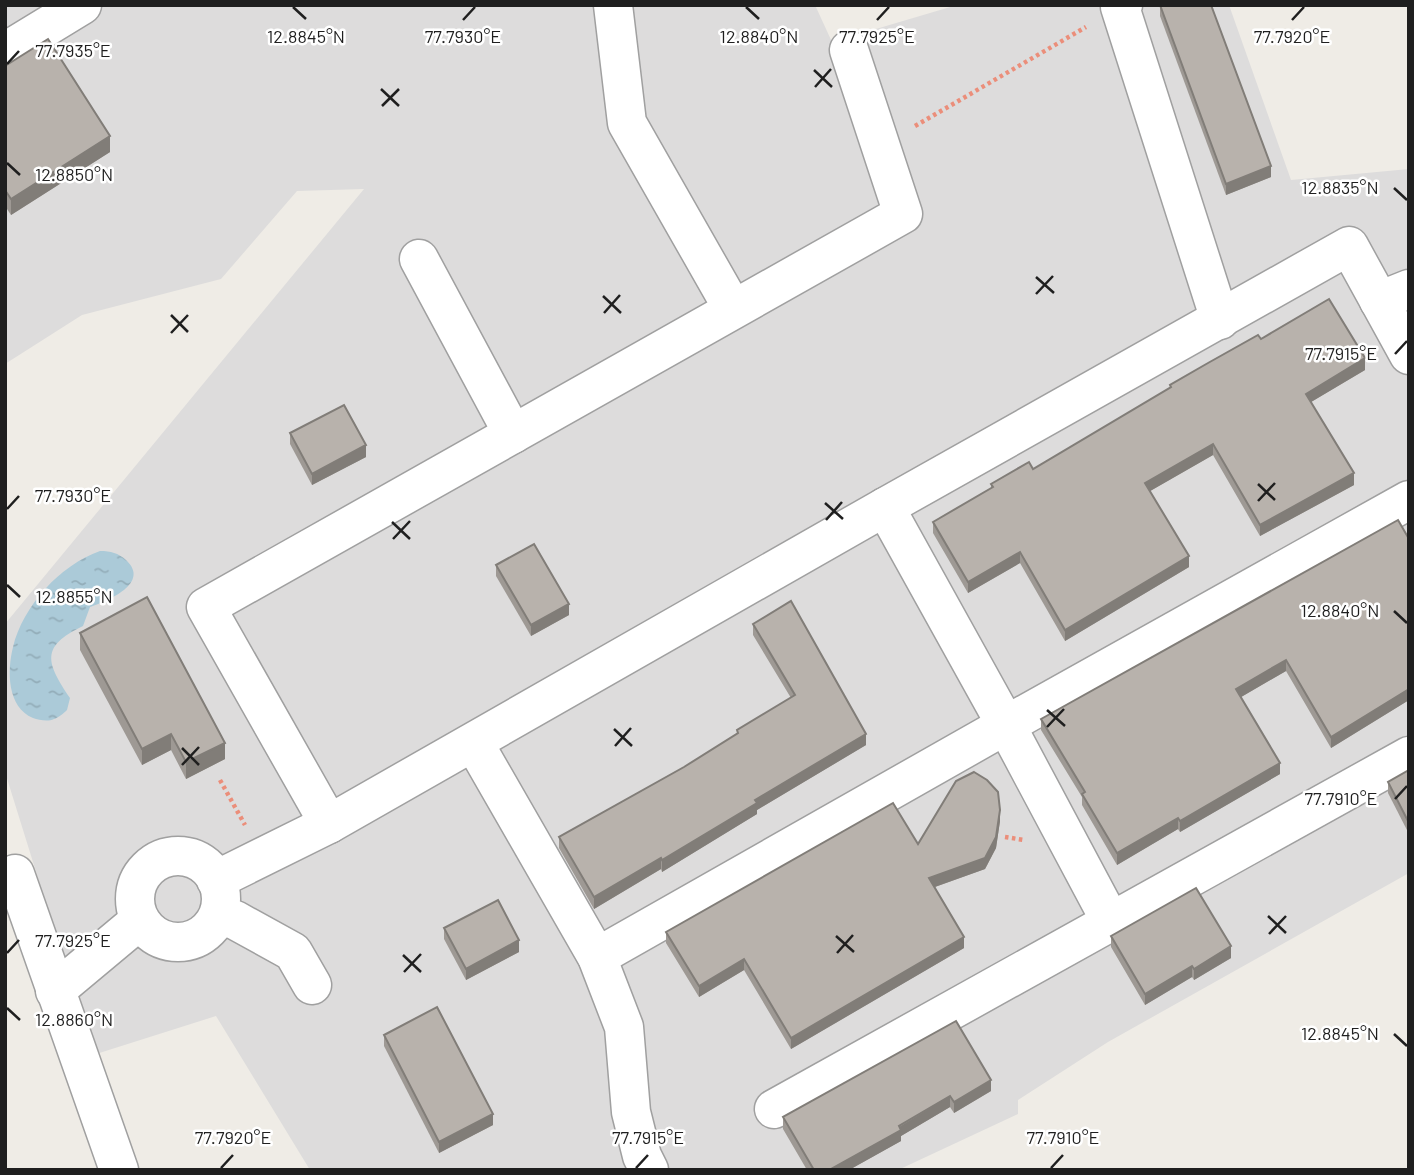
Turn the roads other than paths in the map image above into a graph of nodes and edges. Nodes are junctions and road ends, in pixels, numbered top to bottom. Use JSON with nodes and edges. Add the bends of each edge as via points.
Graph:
{"nodes":[{"id":1,"x":82,"y":5,"type":"edge"},
{"id":2,"x":613,"y":5,"type":"edge"},
{"id":3,"x":1122,"y":6,"type":"edge"},
{"id":4,"x":849,"y":50,"type":"dead end"},
{"id":5,"x":5,"y":52,"type":"edge"},
{"id":6,"x":419,"y":259,"type":"dead end"},
{"id":7,"x":1394,"y":295,"type":"edge"},
{"id":8,"x":733,"y":309,"type":"junction"},
{"id":9,"x":1220,"y":320,"type":"junction"},
{"id":10,"x":1409,"y":355,"type":"edge"},
{"id":11,"x":513,"y":433,"type":"junction"},
{"id":12,"x":1409,"y":500,"type":"edge"},
{"id":13,"x":885,"y":507,"type":"junction"},
{"id":14,"x":1006,"y":725,"type":"junction"},
{"id":15,"x":474,"y":743,"type":"junction"},
{"id":16,"x":1409,"y":756,"type":"edge"},
{"id":17,"x":329,"y":824,"type":"junction"},
{"id":18,"x":15,"y":874,"type":"dead end"},
{"id":19,"x":217,"y":897,"type":"junction"},
{"id":20,"x":140,"y":920,"type":"junction"},
{"id":21,"x":1111,"y":922,"type":"junction"},
{"id":22,"x":597,"y":957,"type":"junction"},
{"id":23,"x":312,"y":985,"type":"dead end"},
{"id":24,"x":55,"y":991,"type":"junction"},
{"id":25,"x":774,"y":1109,"type":"dead end"},
{"id":26,"x":119,"y":1170,"type":"edge"},
{"id":27,"x":649,"y":1170,"type":"edge"}],
"edges":[{"from":1,"to":5,"type":"street"},
{"from":2,"to":8,"type":"street","via":[[626,123]]},
{"from":3,"to":9,"type":"street"},
{"from":4,"to":8,"type":"street","via":[[903,214]]},
{"from":6,"to":11,"type":"street"},
{"from":7,"to":9,"type":"street","via":[[1349,246]]},
{"from":7,"to":10,"type":"street"},
{"from":8,"to":11,"type":"street"},
{"from":9,"to":13,"type":"street"},
{"from":11,"to":17,"type":"street","via":[[206,607]]},
{"from":12,"to":14,"type":"street"},
{"from":13,"to":14,"type":"street"},
{"from":13,"to":15,"type":"street"},
{"from":14,"to":21,"type":"street"},
{"from":14,"to":22,"type":"street"},
{"from":15,"to":17,"type":"street"},
{"from":15,"to":22,"type":"street"},
{"from":16,"to":21,"type":"street"},
{"from":17,"to":19,"type":"street","via":[[263,856]]},
{"from":18,"to":24,"type":"street"},
{"from":19,"to":20,"type":"street","via":[[212,928],[187,942],[158,938]]},
{"from":19,"to":20,"type":"street","via":[[203,864],[176,856],[163,859],[150,866],[136,890]]},
{"from":19,"to":23,"type":"street","via":[[235,920],[293,952]]},
{"from":20,"to":24,"type":"street"},
{"from":21,"to":25,"type":"street"},
{"from":22,"to":27,"type":"street","via":[[624,1027],[631,1112]]},
{"from":24,"to":26,"type":"street"}]}
